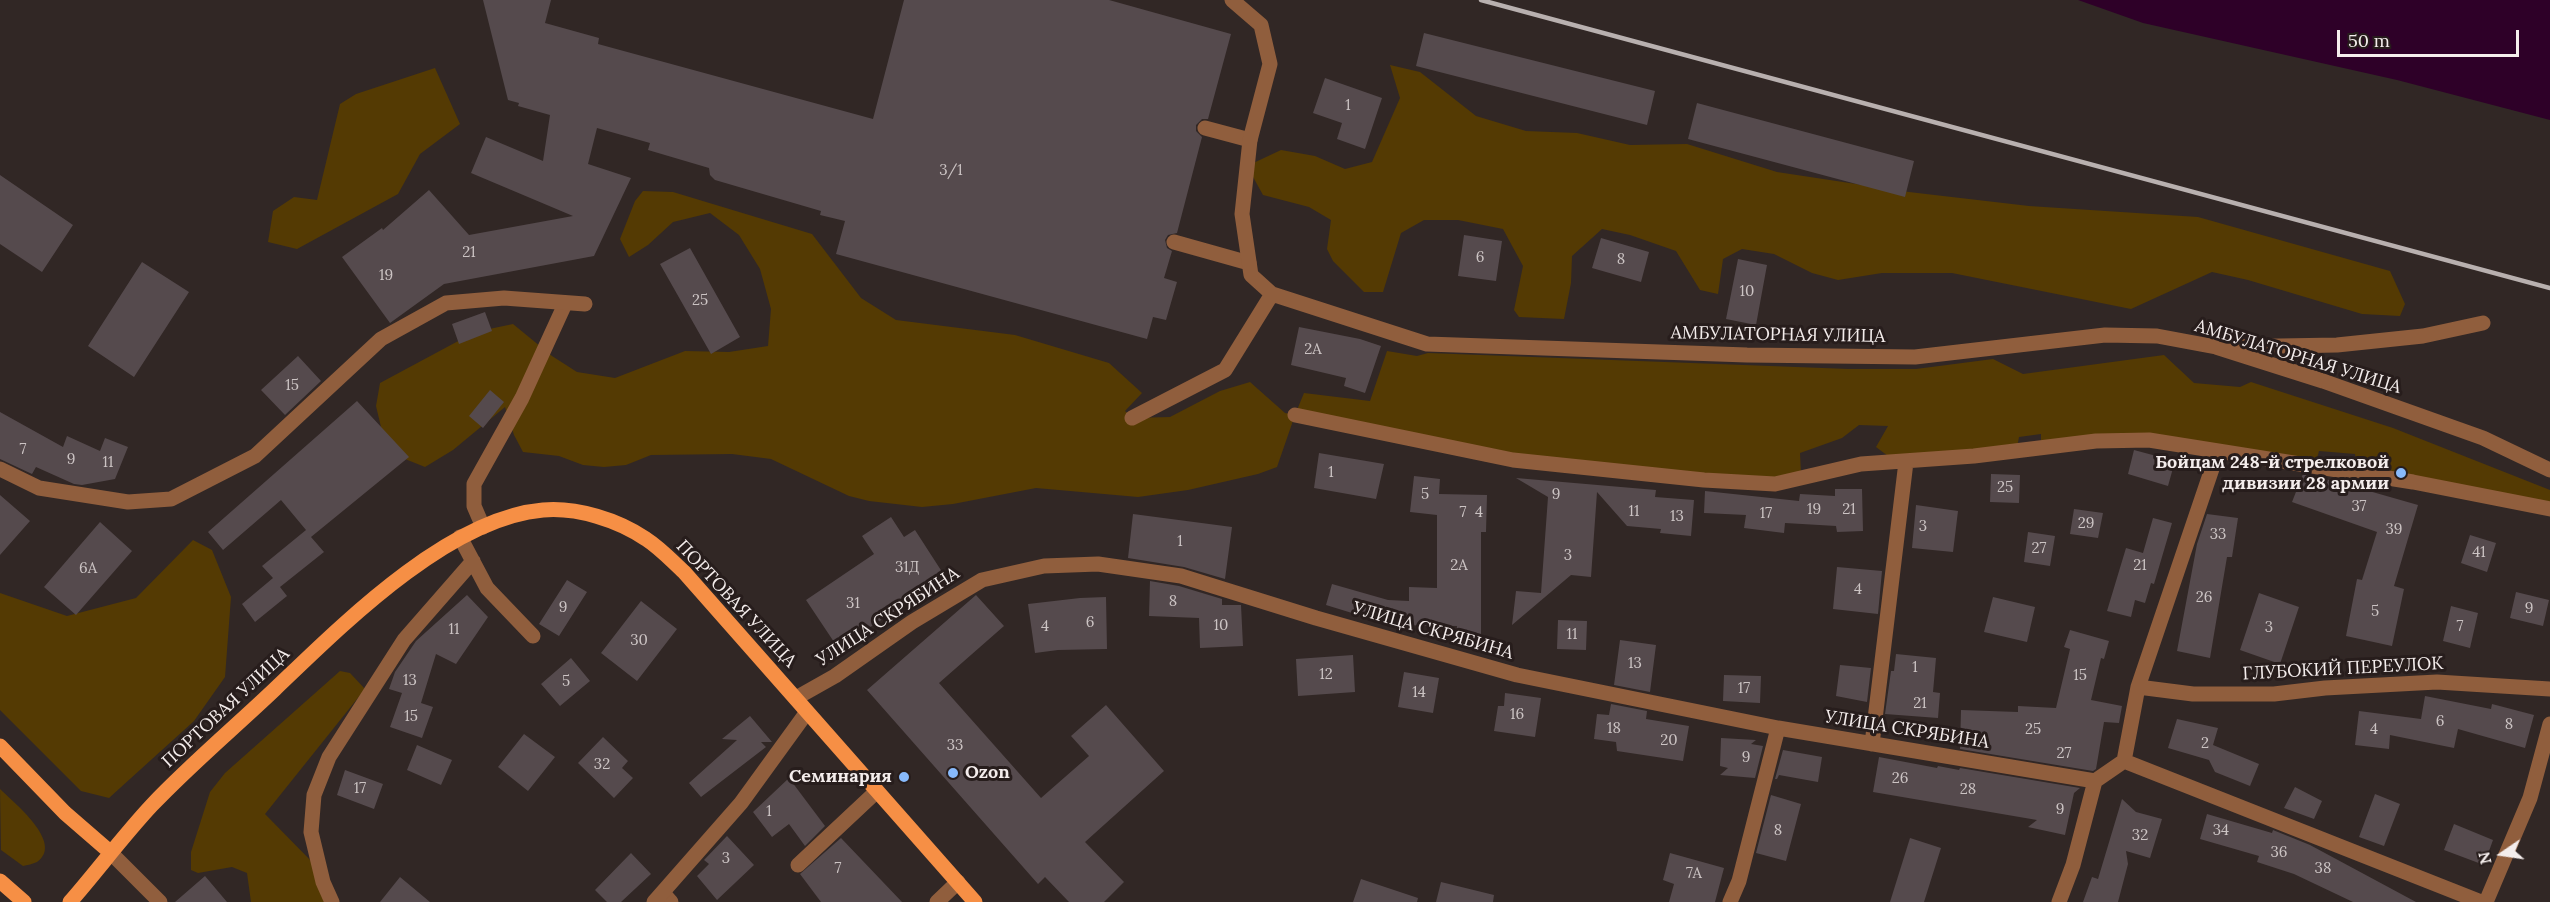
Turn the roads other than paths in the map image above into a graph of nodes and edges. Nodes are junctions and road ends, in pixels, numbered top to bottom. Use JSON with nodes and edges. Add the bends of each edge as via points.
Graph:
{"nodes":[{"id":1,"x":1232,"y":0,"type":"edge"},
{"id":2,"x":1205,"y":128,"type":"dead end"},
{"id":3,"x":1250,"y":141,"type":"junction"},
{"id":4,"x":1174,"y":242,"type":"dead end"},
{"id":5,"x":1249,"y":263,"type":"junction"},
{"id":6,"x":1272,"y":294,"type":"junction"},
{"id":7,"x":565,"y":304,"type":"junction"},
{"id":8,"x":585,"y":304,"type":"dead end"},
{"id":9,"x":2483,"y":323,"type":"dead end"},
{"id":10,"x":2216,"y":347,"type":"junction"},
{"id":11,"x":1295,"y":415,"type":"dead end"},
{"id":12,"x":1132,"y":418,"type":"dead end"},
{"id":13,"x":2218,"y":451,"type":"junction"},
{"id":14,"x":1906,"y":462,"type":"junction"},
{"id":15,"x":0,"y":469,"type":"edge"},
{"id":16,"x":2550,"y":470,"type":"edge"},
{"id":17,"x":2550,"y":509,"type":"edge"},
{"id":18,"x":483,"y":527,"type":"junction"},
{"id":19,"x":460,"y":537,"type":"junction"},
{"id":20,"x":473,"y":561,"type":"junction"},
{"id":21,"x":533,"y":636,"type":"dead end"},
{"id":22,"x":2138,"y":687,"type":"junction"},
{"id":23,"x":2550,"y":689,"type":"edge"},
{"id":24,"x":796,"y":698,"type":"junction"},
{"id":25,"x":807,"y":712,"type":"junction"},
{"id":26,"x":2550,"y":724,"type":"edge"},
{"id":27,"x":1778,"y":728,"type":"junction"},
{"id":28,"x":1872,"y":744,"type":"junction"},
{"id":29,"x":0,"y":746,"type":"edge"},
{"id":30,"x":2124,"y":761,"type":"junction"},
{"id":31,"x":2095,"y":781,"type":"junction"},
{"id":32,"x":877,"y":791,"type":"junction"},
{"id":33,"x":110,"y":852,"type":"junction"},
{"id":34,"x":798,"y":865,"type":"dead end"},
{"id":35,"x":0,"y":881,"type":"edge"},
{"id":36,"x":958,"y":882,"type":"junction"},
{"id":37,"x":663,"y":899,"type":"edge"},
{"id":38,"x":24,"y":902,"type":"edge"},
{"id":39,"x":70,"y":902,"type":"edge"},
{"id":40,"x":160,"y":902,"type":"edge"},
{"id":41,"x":332,"y":902,"type":"edge"},
{"id":42,"x":937,"y":902,"type":"edge"},
{"id":43,"x":975,"y":902,"type":"edge"},
{"id":44,"x":1730,"y":902,"type":"edge"},
{"id":45,"x":2059,"y":902,"type":"edge"},
{"id":46,"x":2481,"y":902,"type":"edge"},
{"id":47,"x":2486,"y":902,"type":"edge"}],
"edges":[{"from":1,"to":3,"type":"street","name":"АМБУЛАТОРНАЯ УЛИЦА","via":[[1261,25],[1270,64]]},
{"from":2,"to":3,"type":"street"},
{"from":3,"to":5,"type":"street","name":"АМБУЛАТОРНАЯ УЛИЦА","via":[[1242,214]]},
{"from":4,"to":5,"type":"street"},
{"from":5,"to":6,"type":"street","name":"АМБУЛАТОРНАЯ УЛИЦА","via":[[1251,275]]},
{"from":6,"to":10,"type":"street","name":"АМБУЛАТОРНАЯ УЛИЦА","via":[[1427,344],[1915,357],[2104,334],[2157,336]]},
{"from":6,"to":12,"type":"street","via":[[1225,370]]},
{"from":7,"to":8,"type":"street"},
{"from":7,"to":15,"type":"street","via":[[504,298],[446,303],[381,339],[255,456],[171,499],[128,501],[39,488]]},
{"from":7,"to":18,"type":"street","via":[[522,398],[474,484],[474,506]]},
{"from":9,"to":10,"type":"street","via":[[2423,336],[2337,345]]},
{"from":10,"to":16,"type":"street","name":"АМБУЛАТОРНАЯ УЛИЦА","via":[[2483,438]]},
{"from":11,"to":14,"type":"street","via":[[1513,460],[1704,480],[1775,484],[1861,464]]},
{"from":13,"to":14,"type":"street","via":[[2149,440],[2096,441]]},
{"from":13,"to":17,"type":"street","via":[[2413,482]]},
{"from":13,"to":22,"type":"street"},
{"from":14,"to":28,"type":"street"},
{"from":18,"to":19,"type":"main road","name":"ПОРТОВАЯ УЛИЦА"},
{"from":18,"to":24,"type":"main road","name":"ПОРТОВАЯ УЛИЦА","via":[[543,510],[584,512],[646,539],[684,572]]},
{"from":19,"to":20,"type":"street"},
{"from":19,"to":33,"type":"main road","name":"ПОРТОВАЯ УЛИЦА","via":[[356,612],[187,770]]},
{"from":20,"to":21,"type":"street","via":[[487,588]]},
{"from":20,"to":41,"type":"street","via":[[404,640],[329,757],[314,795],[311,832]]},
{"from":22,"to":23,"type":"street","name":"ГЛУБОКИЙ ПЕРЕУЛОК","via":[[2193,694],[2274,694],[2437,682]]},
{"from":22,"to":30,"type":"street"},
{"from":24,"to":25,"type":"main road","name":"ПОРТОВАЯ УЛИЦА"},
{"from":24,"to":27,"type":"street","name":"УЛИЦА СКРЯБИНА","via":[[982,580],[1044,566],[1098,564],[1180,576],[1517,675]]},
{"from":25,"to":32,"type":"main road","name":"ПОРТОВАЯ УЛИЦА"},
{"from":25,"to":37,"type":"street","via":[[741,803]]},
{"from":26,"to":47,"type":"street","via":[[2530,798]]},
{"from":27,"to":28,"type":"street","name":"УЛИЦА СКРЯБИНА"},
{"from":27,"to":44,"type":"street","via":[[1739,881]]},
{"from":28,"to":31,"type":"street","name":"УЛИЦА СКРЯБИНА"},
{"from":29,"to":33,"type":"main road","via":[[65,813]]},
{"from":30,"to":31,"type":"street"},
{"from":30,"to":46,"type":"street"},
{"from":31,"to":45,"type":"street"},
{"from":32,"to":34,"type":"street"},
{"from":32,"to":36,"type":"main road","name":"ПОРТОВАЯ УЛИЦА"},
{"from":33,"to":39,"type":"main road","name":"ПОРТОВАЯ УЛИЦА"},
{"from":33,"to":40,"type":"street"},
{"from":35,"to":38,"type":"main road"},
{"from":36,"to":42,"type":"street"},
{"from":36,"to":43,"type":"main road","name":"ПОРТОВАЯ УЛИЦА"}]}
